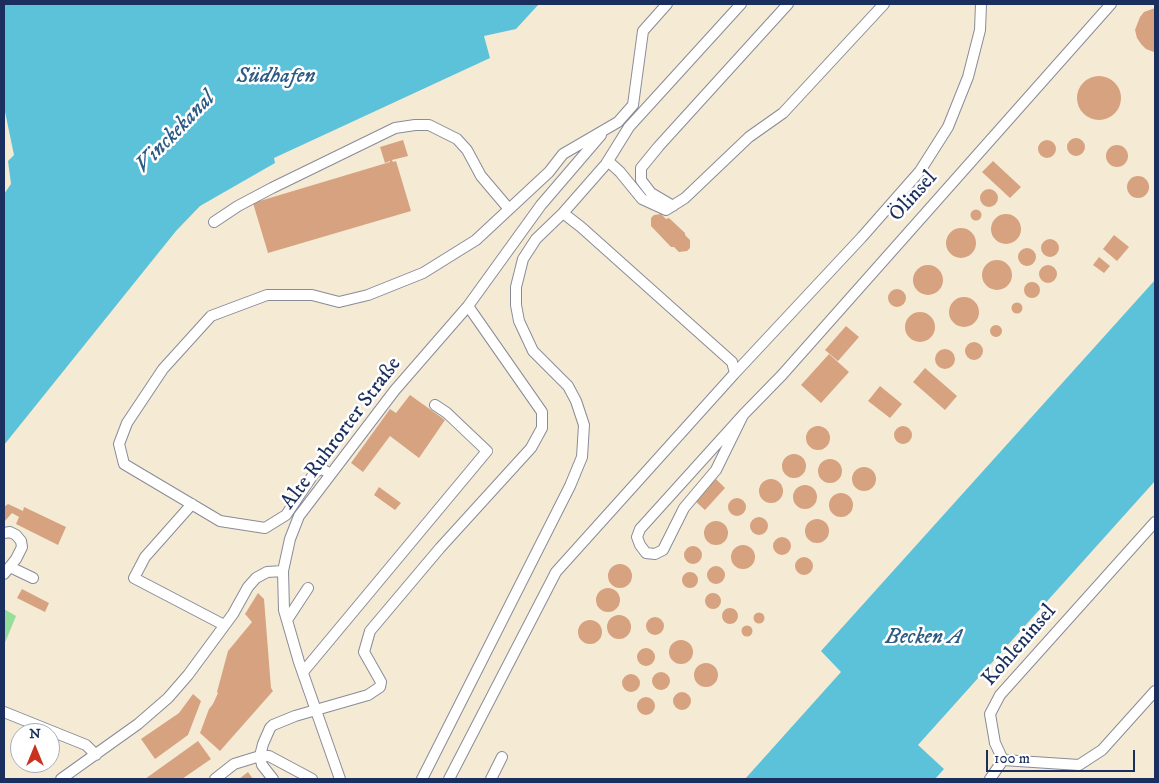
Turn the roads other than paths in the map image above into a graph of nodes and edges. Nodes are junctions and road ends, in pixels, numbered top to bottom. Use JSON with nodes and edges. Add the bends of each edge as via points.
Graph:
{"nodes":[{"id":1,"x":667,"y":4,"type":"edge"},
{"id":2,"x":741,"y":4,"type":"edge"},
{"id":3,"x":788,"y":4,"type":"edge"},
{"id":4,"x":884,"y":4,"type":"edge"},
{"id":5,"x":981,"y":4,"type":"edge"},
{"id":6,"x":1111,"y":4,"type":"edge"},
{"id":7,"x":606,"y":129,"type":"junction"},
{"id":8,"x":608,"y":160,"type":"junction"},
{"id":9,"x":673,"y":206,"type":"junction"},
{"id":10,"x":509,"y":209,"type":"junction"},
{"id":11,"x":563,"y":213,"type":"junction"},
{"id":12,"x":214,"y":222,"type":"dead end"},
{"id":13,"x":468,"y":306,"type":"junction"},
{"id":14,"x":735,"y":373,"type":"junction"},
{"id":15,"x":435,"y":405,"type":"dead end"},
{"id":16,"x":743,"y":415,"type":"junction"},
{"id":17,"x":330,"y":474,"type":"junction"},
{"id":18,"x":192,"y":504,"type":"junction"},
{"id":19,"x":1155,"y":522,"type":"edge"},
{"id":20,"x":4,"y":533,"type":"edge"},
{"id":21,"x":7,"y":571,"type":"edge"},
{"id":22,"x":283,"y":571,"type":"junction"},
{"id":23,"x":33,"y":578,"type":"dead end"},
{"id":24,"x":308,"y":588,"type":"dead end"},
{"id":25,"x":287,"y":620,"type":"junction"},
{"id":26,"x":224,"y":625,"type":"junction"},
{"id":27,"x":303,"y":672,"type":"junction"},
{"id":28,"x":1155,"y":691,"type":"edge"},
{"id":29,"x":317,"y":711,"type":"junction"},
{"id":30,"x":4,"y":712,"type":"edge"},
{"id":31,"x":96,"y":755,"type":"junction"},
{"id":32,"x":260,"y":756,"type":"junction"},
{"id":33,"x":502,"y":757,"type":"dead end"},
{"id":34,"x":1003,"y":760,"type":"junction"},
{"id":35,"x":61,"y":779,"type":"edge"},
{"id":36,"x":215,"y":779,"type":"edge"},
{"id":37,"x":273,"y":779,"type":"edge"},
{"id":38,"x":312,"y":779,"type":"edge"},
{"id":39,"x":340,"y":779,"type":"edge"},
{"id":40,"x":422,"y":779,"type":"edge"},
{"id":41,"x":449,"y":779,"type":"edge"},
{"id":42,"x":491,"y":779,"type":"edge"},
{"id":43,"x":990,"y":779,"type":"edge"}],
"edges":[{"from":1,"to":7,"type":"street","via":[[643,31],[634,104],[618,122]]},
{"from":2,"to":8,"type":"street","via":[[629,127]]},
{"from":3,"to":9,"type":"street","via":[[641,168],[641,180],[651,193]]},
{"from":4,"to":9,"type":"street","via":[[783,113],[749,137],[686,198]]},
{"from":5,"to":14,"type":"street","via":[[980,30],[968,77],[948,127],[920,171]]},
{"from":6,"to":16,"type":"street","name":"Ölinsel"},
{"from":7,"to":10,"type":"street","via":[[563,154],[549,172]]},
{"from":7,"to":13,"type":"street","name":"Alte Ruhrorter Straße","via":[[541,205]]},
{"from":8,"to":9,"type":"street","via":[[642,199],[666,210]]},
{"from":8,"to":11,"type":"street"},
{"from":10,"to":12,"type":"street","via":[[481,176],[457,139],[429,126],[415,125],[395,128],[264,192]]},
{"from":10,"to":18,"type":"street","via":[[476,240],[423,273],[368,295],[339,302],[312,295],[267,295],[212,316],[163,369],[127,423],[120,444],[124,464]]},
{"from":11,"to":14,"type":"street","via":[[732,362]]},
{"from":11,"to":40,"type":"street","via":[[528,249],[519,270],[516,305],[522,330],[533,351],[568,386],[580,409],[584,425],[582,457]]},
{"from":13,"to":17,"type":"street","name":"Alte Ruhrorter Straße","via":[[395,390]]},
{"from":13,"to":29,"type":"street","via":[[542,412],[542,428],[531,448],[370,631],[364,652],[381,682],[380,686],[368,694]]},
{"from":14,"to":41,"type":"street","via":[[556,572]]},
{"from":15,"to":27,"type":"street","via":[[487,451]]},
{"from":16,"to":16,"type":"street","name":"Ölinsel","via":[[640,529],[637,537],[646,553],[664,550],[684,508],[716,470]]},
{"from":17,"to":18,"type":"street","via":[[322,469],[315,472],[286,515],[265,528],[220,521]]},
{"from":17,"to":22,"type":"street","name":"Alte Ruhrorter Straße","via":[[299,516]]},
{"from":18,"to":26,"type":"street","via":[[145,557],[134,578]]},
{"from":19,"to":34,"type":"street","name":"Kohleninsel","via":[[1000,694],[990,714],[995,743]]},
{"from":20,"to":21,"type":"street","via":[[16,535],[22,547]]},
{"from":21,"to":23,"type":"street"},
{"from":22,"to":25,"type":"street","name":"Alte Ruhrorter Straße"},
{"from":22,"to":26,"type":"street","via":[[267,572],[256,578]]},
{"from":24,"to":25,"type":"street"},
{"from":25,"to":27,"type":"street","name":"Alte Ruhrorter Straße"},
{"from":26,"to":31,"type":"street","via":[[168,698]]},
{"from":27,"to":29,"type":"street","name":"Alte Ruhrorter Straße"},
{"from":28,"to":34,"type":"street","via":[[1102,750],[1078,765]]},
{"from":29,"to":32,"type":"street","via":[[273,725],[262,744]]},
{"from":29,"to":39,"type":"street","name":"Alte Ruhrorter Straße"},
{"from":30,"to":31,"type":"street","via":[[14,720],[86,745]]},
{"from":31,"to":35,"type":"street"},
{"from":32,"to":36,"type":"street","via":[[234,764]]},
{"from":32,"to":37,"type":"street","via":[[262,765]]},
{"from":32,"to":38,"type":"street","via":[[269,756]]},
{"from":33,"to":42,"type":"street"},
{"from":34,"to":43,"type":"street"}]}
